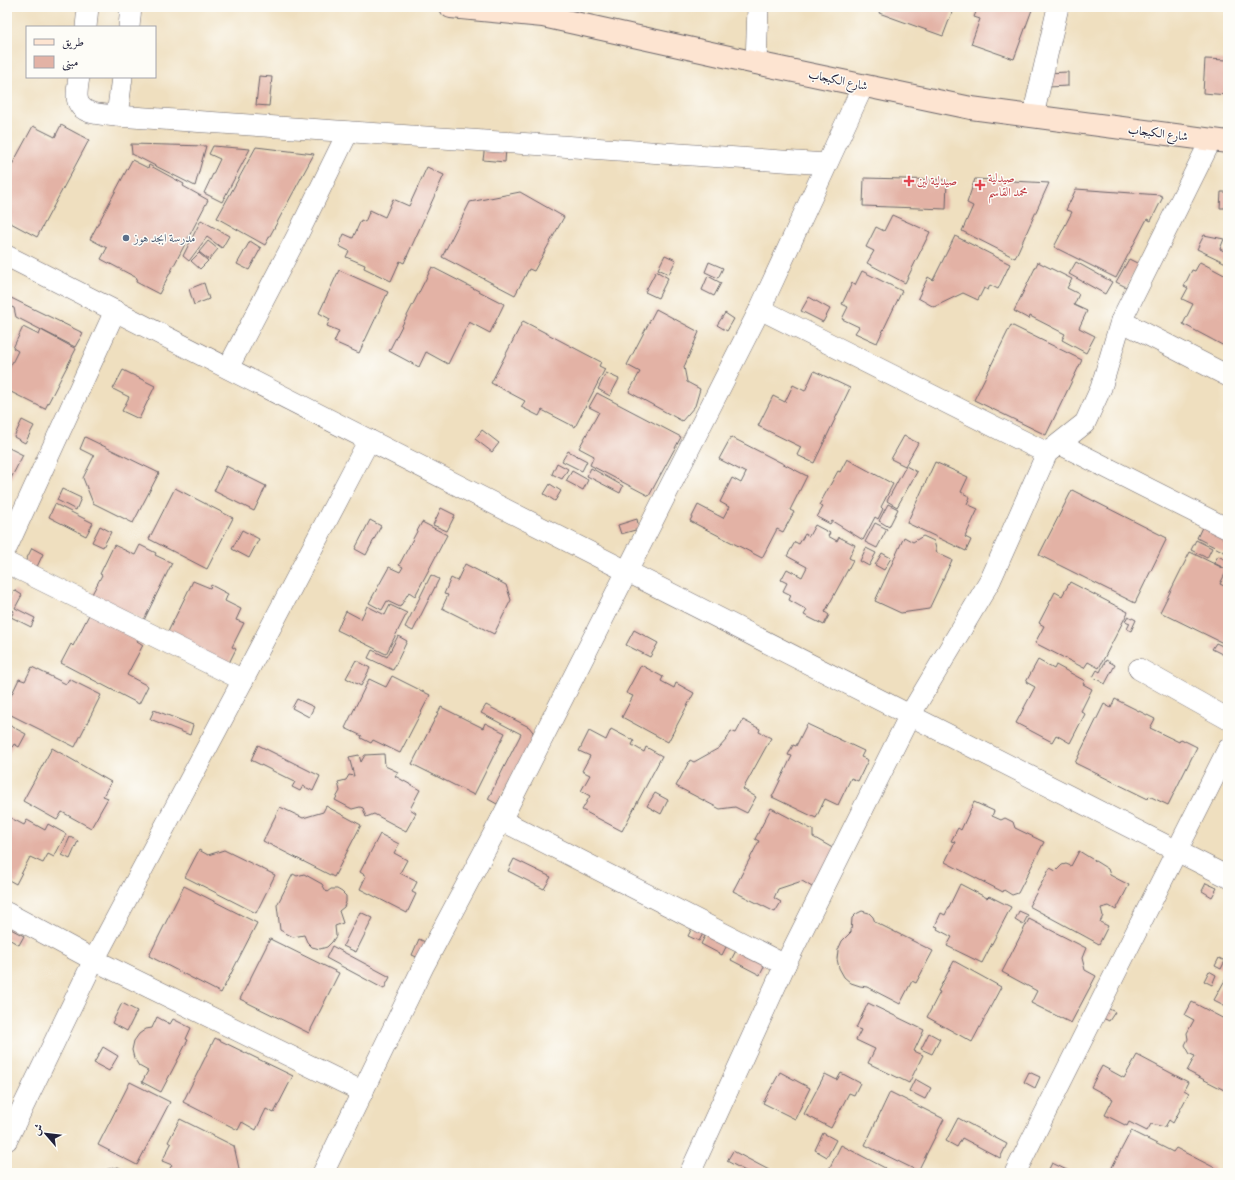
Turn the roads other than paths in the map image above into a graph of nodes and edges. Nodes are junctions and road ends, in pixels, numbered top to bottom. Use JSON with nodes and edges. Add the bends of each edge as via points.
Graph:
{"nodes":[{"id":1,"x":88,"y":7,"type":"edge"},
{"id":2,"x":131,"y":7,"type":"edge"},
{"id":3,"x":450,"y":7,"type":"edge"},
{"id":4,"x":758,"y":7,"type":"edge"},
{"id":5,"x":1058,"y":7,"type":"edge"},
{"id":6,"x":86,"y":26,"type":"edge"},
{"id":7,"x":128,"y":26,"type":"edge"},
{"id":8,"x":756,"y":63,"type":"junction"},
{"id":9,"x":79,"y":78,"type":"edge"},
{"id":10,"x":122,"y":78,"type":"edge"},
{"id":11,"x":863,"y":86,"type":"junction"},
{"id":12,"x":117,"y":116,"type":"junction"},
{"id":13,"x":1032,"y":116,"type":"junction"},
{"id":14,"x":348,"y":132,"type":"junction"},
{"id":15,"x":1220,"y":141,"type":"edge"},
{"id":16,"x":826,"y":164,"type":"junction"},
{"id":17,"x":7,"y":256,"type":"edge"},
{"id":18,"x":760,"y":309,"type":"junction"},
{"id":19,"x":115,"y":311,"type":"junction"},
{"id":20,"x":1121,"y":321,"type":"junction"},
{"id":21,"x":228,"y":368,"type":"junction"},
{"id":22,"x":1228,"y":376,"type":"edge"},
{"id":23,"x":369,"y":440,"type":"junction"},
{"id":24,"x":1053,"y":448,"type":"junction"},
{"id":25,"x":1228,"y":529,"type":"edge"},
{"id":26,"x":7,"y":547,"type":"edge"},
{"id":27,"x":7,"y":563,"type":"edge"},
{"id":28,"x":627,"y":571,"type":"junction"},
{"id":29,"x":1139,"y":669,"type":"dead end"},
{"id":30,"x":243,"y":680,"type":"junction"},
{"id":31,"x":910,"y":715,"type":"junction"},
{"id":32,"x":1228,"y":719,"type":"edge"},
{"id":33,"x":1228,"y":749,"type":"edge"},
{"id":34,"x":501,"y":820,"type":"junction"},
{"id":35,"x":1176,"y":851,"type":"junction"},
{"id":36,"x":1228,"y":877,"type":"edge"},
{"id":37,"x":7,"y":913,"type":"edge"},
{"id":38,"x":94,"y":960,"type":"junction"},
{"id":39,"x":785,"y":965,"type":"junction"},
{"id":40,"x":363,"y":1092,"type":"junction"},
{"id":41,"x":7,"y":1140,"type":"edge"},
{"id":42,"x":323,"y":1173,"type":"edge"},
{"id":43,"x":690,"y":1173,"type":"edge"},
{"id":44,"x":1015,"y":1173,"type":"edge"}],
"edges":[{"from":1,"to":6,"type":"street"},
{"from":2,"to":7,"type":"street"},
{"from":3,"to":8,"type":"main road","name":"شارع الكبجاب","via":[[543,16]]},
{"from":4,"to":8,"type":"street"},
{"from":5,"to":13,"type":"street"},
{"from":8,"to":11,"type":"main road","name":"شارع الكبجاب"},
{"from":9,"to":12,"type":"street","via":[[77,95],[81,108],[86,112]]},
{"from":10,"to":12,"type":"street"},
{"from":11,"to":13,"type":"main road","name":"شارع الكبجاب","via":[[971,108]]},
{"from":11,"to":16,"type":"street"},
{"from":12,"to":14,"type":"street"},
{"from":13,"to":15,"type":"main road","name":"شارع الكبجاب"},
{"from":14,"to":16,"type":"street"},
{"from":14,"to":21,"type":"street"},
{"from":15,"to":20,"type":"street"},
{"from":16,"to":18,"type":"street"},
{"from":17,"to":19,"type":"street"},
{"from":18,"to":24,"type":"street"},
{"from":18,"to":28,"type":"street"},
{"from":19,"to":21,"type":"street"},
{"from":19,"to":26,"type":"street"},
{"from":20,"to":22,"type":"street"},
{"from":20,"to":24,"type":"street","via":[[1101,388],[1085,423]]},
{"from":21,"to":23,"type":"street"},
{"from":23,"to":28,"type":"street"},
{"from":23,"to":30,"type":"street"},
{"from":24,"to":25,"type":"street"},
{"from":24,"to":31,"type":"street","via":[[990,581]]},
{"from":27,"to":30,"type":"street"},
{"from":28,"to":31,"type":"street"},
{"from":28,"to":34,"type":"street"},
{"from":29,"to":32,"type":"street"},
{"from":30,"to":38,"type":"street"},
{"from":31,"to":35,"type":"street"},
{"from":31,"to":39,"type":"street"},
{"from":33,"to":35,"type":"street"},
{"from":34,"to":39,"type":"street"},
{"from":34,"to":40,"type":"street","via":[[424,965]]},
{"from":35,"to":36,"type":"street"},
{"from":35,"to":44,"type":"street"},
{"from":37,"to":38,"type":"street"},
{"from":38,"to":40,"type":"street"},
{"from":38,"to":41,"type":"street"},
{"from":39,"to":43,"type":"street"},
{"from":40,"to":42,"type":"street"}]}
